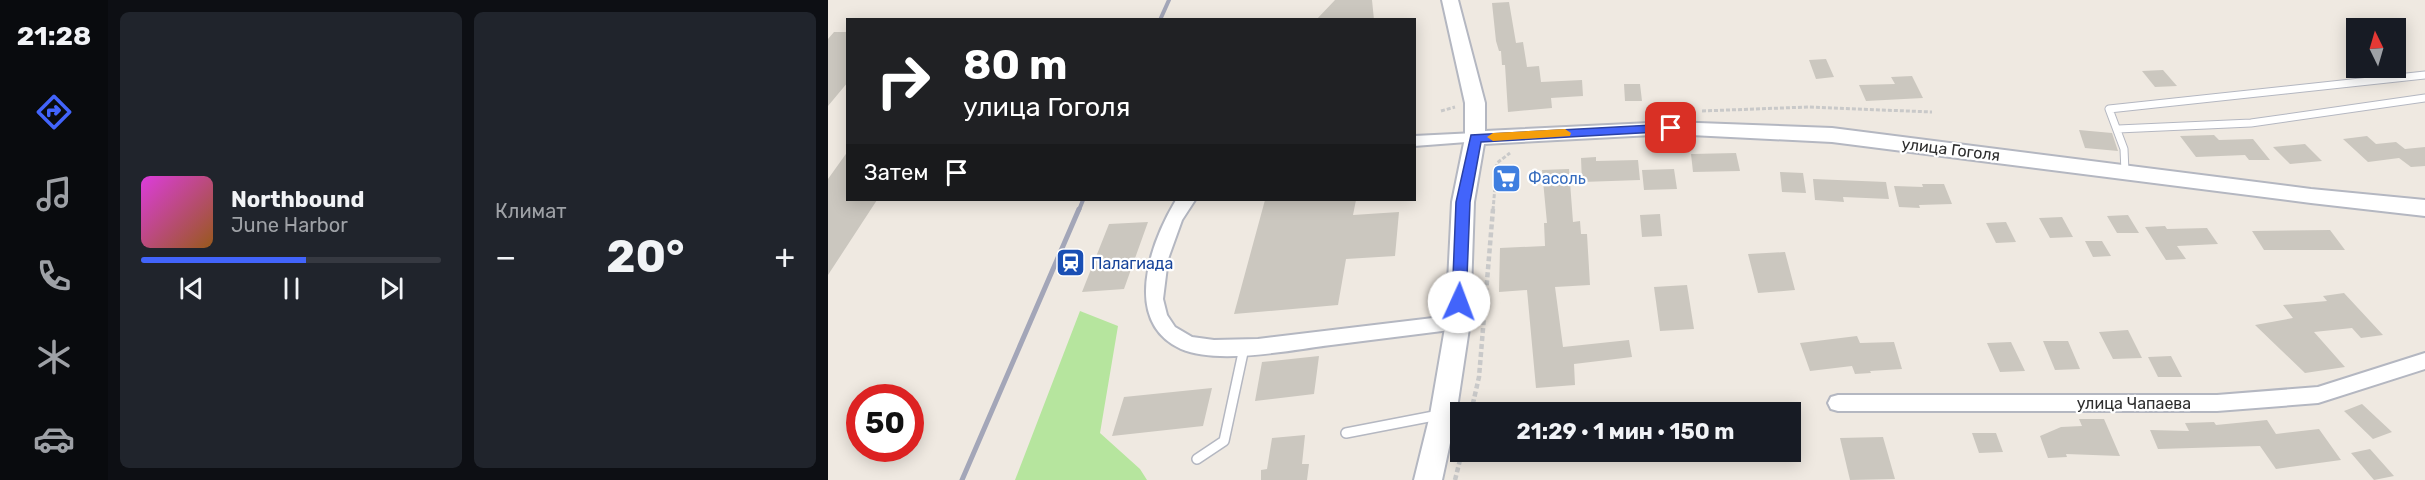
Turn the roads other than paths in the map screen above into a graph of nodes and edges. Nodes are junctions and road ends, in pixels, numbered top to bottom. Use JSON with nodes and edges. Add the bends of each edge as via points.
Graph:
{"nodes":[{"id":1,"x":1450,"y":0,"type":"edge"},
{"id":2,"x":2425,"y":75,"type":"edge"},
{"id":3,"x":2425,"y":98,"type":"edge"},
{"id":4,"x":2118,"y":129,"type":"junction"},
{"id":5,"x":1475,"y":138,"type":"junction"},
{"id":6,"x":1416,"y":141,"type":"edge"},
{"id":7,"x":2125,"y":172,"type":"junction"},
{"id":8,"x":1186,"y":201,"type":"edge"},
{"id":9,"x":2425,"y":208,"type":"edge"},
{"id":10,"x":1458,"y":322,"type":"junction"},
{"id":11,"x":1244,"y":348,"type":"junction"},
{"id":12,"x":2425,"y":361,"type":"edge"},
{"id":13,"x":1838,"y":403,"type":"dead end"},
{"id":14,"x":1443,"y":415,"type":"junction"},
{"id":15,"x":1346,"y":433,"type":"dead end"},
{"id":16,"x":1197,"y":459,"type":"dead end"},
{"id":17,"x":1428,"y":480,"type":"edge"}],
"edges":[{"from":1,"to":5,"type":"main road","via":[[1475,103]]},
{"from":2,"to":4,"type":"lane","via":[[2109,109]]},
{"from":3,"to":4,"type":"lane","via":[[2251,123]]},
{"from":4,"to":7,"type":"lane"},
{"from":5,"to":6,"type":"street"},
{"from":5,"to":7,"type":"main road","name":"улица Гоголя","via":[[1671,128],[1772,131],[1904,143]]},
{"from":5,"to":10,"type":"main road","via":[[1463,202]]},
{"from":7,"to":9,"type":"main road","name":"улица Гоголя"},
{"from":8,"to":11,"type":"street","via":[[1163,243],[1154,276],[1154,304],[1165,329],[1188,344]]},
{"from":10,"to":11,"type":"street"},
{"from":10,"to":14,"type":"main road"},
{"from":11,"to":16,"type":"lane","via":[[1224,441]]},
{"from":12,"to":13,"type":"street","name":"улица Чапаева","via":[[2318,395],[2217,403]]},
{"from":14,"to":15,"type":"lane"},
{"from":14,"to":17,"type":"main road"}]}
